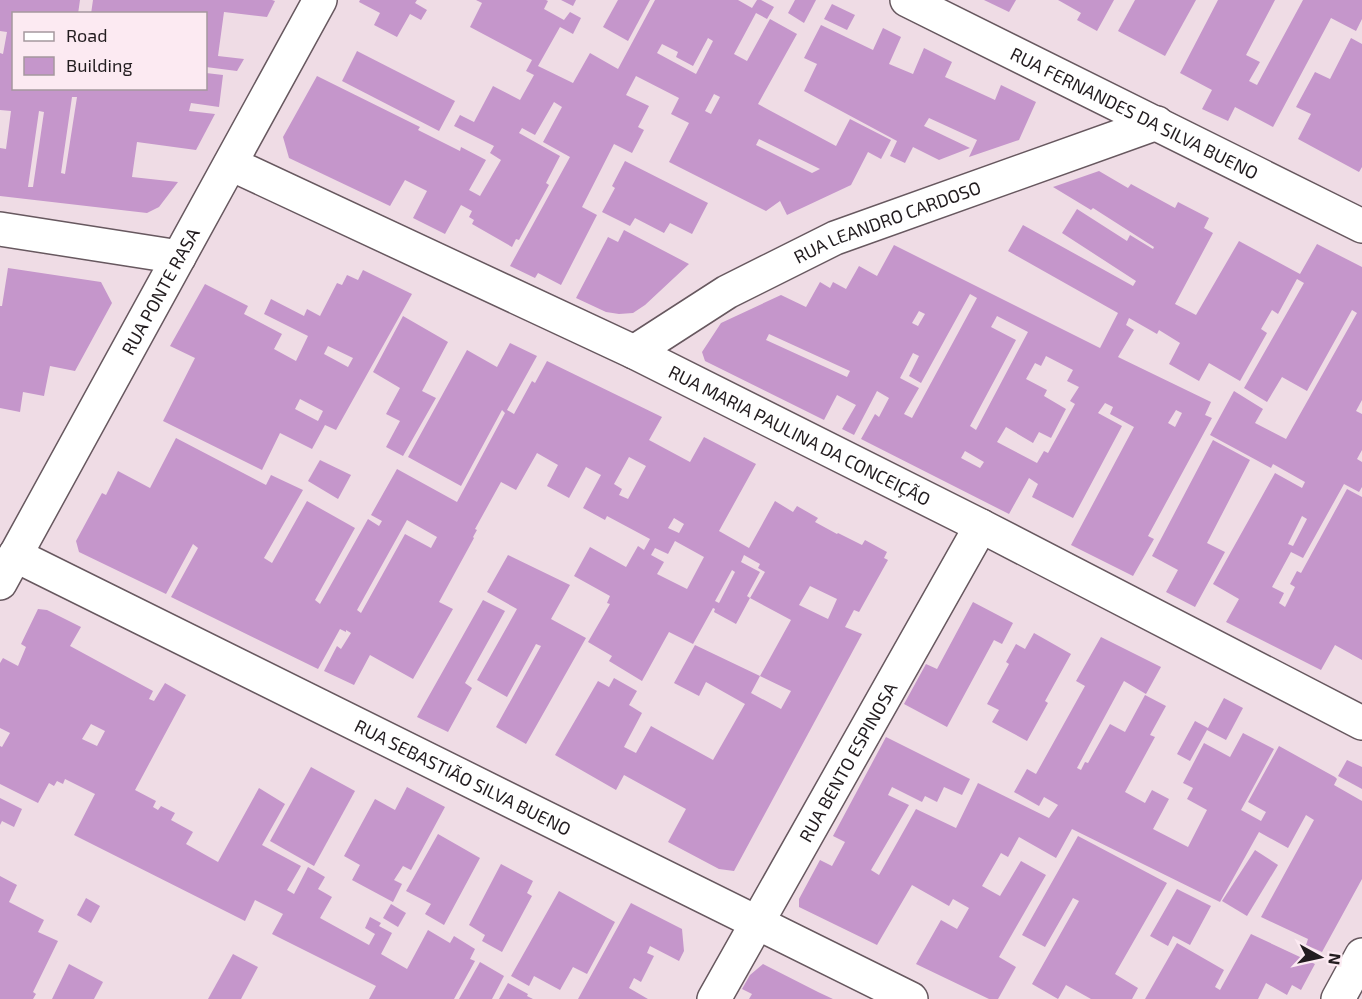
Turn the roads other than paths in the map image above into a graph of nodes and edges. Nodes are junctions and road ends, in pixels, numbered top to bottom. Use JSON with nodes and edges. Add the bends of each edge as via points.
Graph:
{"nodes":[{"id":1,"x":320,"y":0,"type":"edge"},
{"id":2,"x":907,"y":0,"type":"edge"},
{"id":3,"x":1157,"y":123,"type":"junction"},
{"id":4,"x":231,"y":164,"type":"junction"},
{"id":5,"x":1362,"y":226,"type":"edge"},
{"id":6,"x":0,"y":229,"type":"edge"},
{"id":7,"x":179,"y":257,"type":"junction"},
{"id":8,"x":634,"y":352,"type":"junction"},
{"id":9,"x":981,"y":526,"type":"junction"},
{"id":10,"x":8,"y":569,"type":"edge"},
{"id":11,"x":1362,"y":723,"type":"edge"},
{"id":12,"x":757,"y":922,"type":"junction"},
{"id":13,"x":1362,"y":955,"type":"edge"},
{"id":14,"x":714,"y":999,"type":"edge"},
{"id":15,"x":911,"y":999,"type":"edge"},
{"id":16,"x":1338,"y":999,"type":"edge"}],
"edges":[{"from":1,"to":4,"type":"street","name":"RUA PONTE RASA"},
{"from":2,"to":3,"type":"street","name":"RUA FERNANDES DA SILVA BUENO"},
{"from":3,"to":5,"type":"street","name":"RUA FERNANDES DA SILVA BUENO"},
{"from":3,"to":8,"type":"street","name":"RUA LEANDRO CARDOSO","via":[[835,238],[727,292]]},
{"from":4,"to":7,"type":"street","name":"RUA PONTE RASA"},
{"from":4,"to":8,"type":"street","name":"RUA MARIA PAULINA DA CONCEIÇÃO"},
{"from":6,"to":7,"type":"street"},
{"from":7,"to":10,"type":"street","name":"RUA PONTE RASA"},
{"from":8,"to":9,"type":"street","name":"RUA MARIA PAULINA DA CONCEIÇÃO"},
{"from":9,"to":11,"type":"street","name":"RUA MARIA PAULINA DA CONCEIÇÃO"},
{"from":9,"to":12,"type":"street","name":"RUA BENTO ESPINOSA"},
{"from":10,"to":12,"type":"street","name":"RUA SEBASTIÃO SILVA BUENO"},
{"from":12,"to":14,"type":"street","name":"RUA BENTO ESPINOSA"},
{"from":12,"to":15,"type":"street","name":"RUA SEBASTIÃO SILVA BUENO"},
{"from":13,"to":16,"type":"street"}]}
